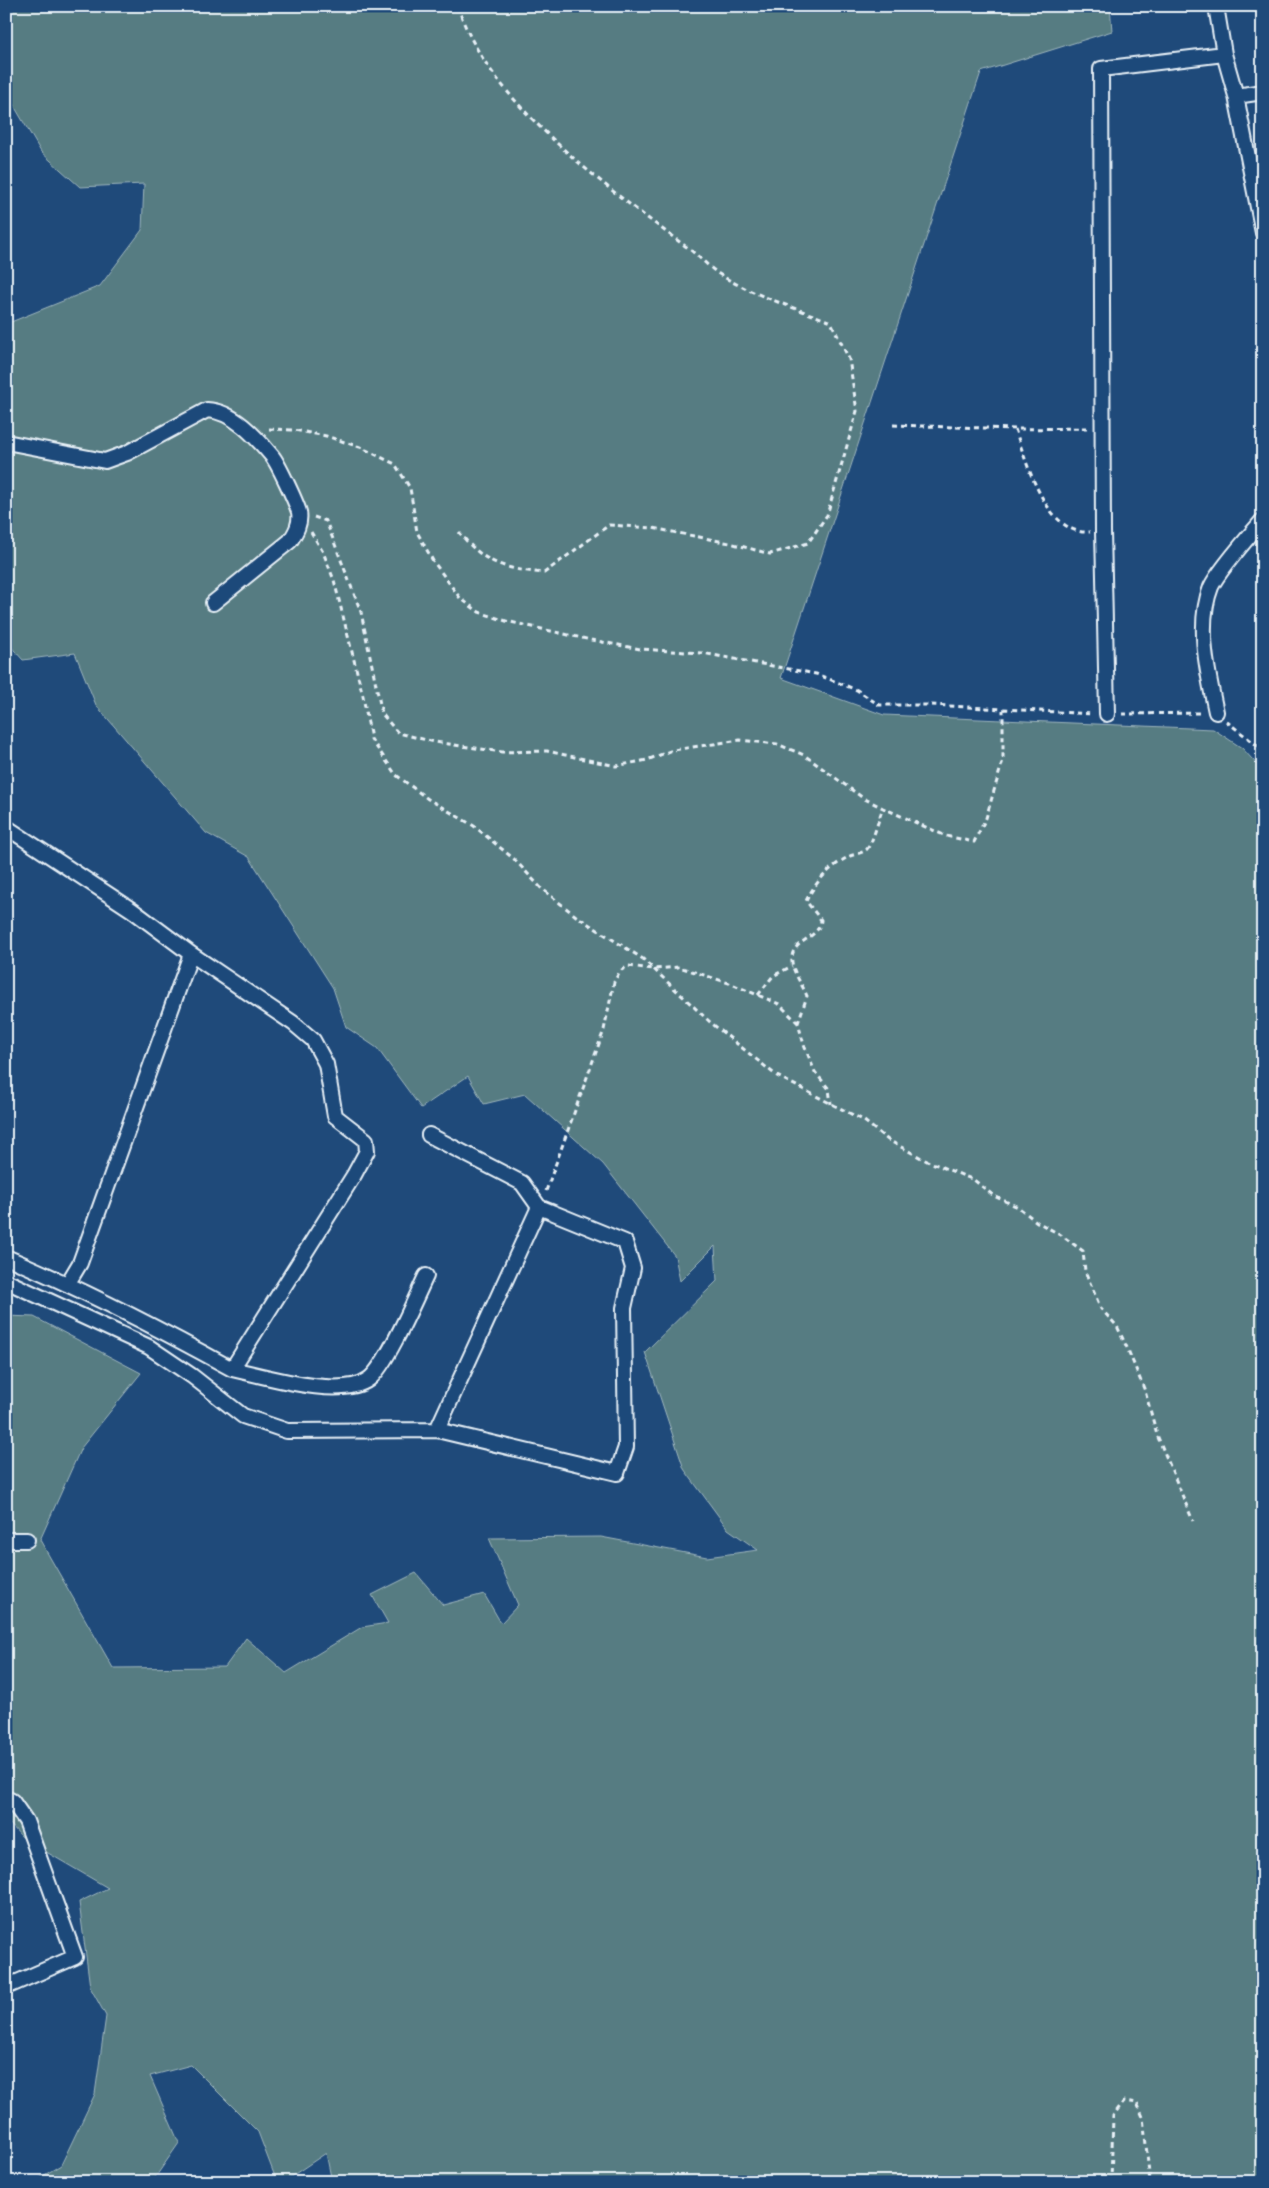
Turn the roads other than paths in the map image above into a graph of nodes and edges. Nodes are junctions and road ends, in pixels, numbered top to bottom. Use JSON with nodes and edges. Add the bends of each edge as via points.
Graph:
{"nodes":[{"id":1,"x":1216,"y":6,"type":"edge"},
{"id":2,"x":1224,"y":54,"type":"junction"},
{"id":3,"x":1263,"y":92,"type":"edge"},
{"id":4,"x":1236,"y":96,"type":"junction"},
{"id":5,"x":1263,"y":233,"type":"edge"},
{"id":6,"x":6,"y":442,"type":"edge"},
{"id":7,"x":1263,"y":520,"type":"edge"},
{"id":8,"x":213,"y":603,"type":"dead end"},
{"id":9,"x":1216,"y":712,"type":"road end"},
{"id":10,"x":1107,"y":714,"type":"road end"},
{"id":11,"x":6,"y":827,"type":"edge"},
{"id":12,"x":191,"y":954,"type":"junction"},
{"id":13,"x":429,"y":1135,"type":"dead end"},
{"id":14,"x":539,"y":1207,"type":"junction"},
{"id":15,"x":6,"y":1257,"type":"edge"},
{"id":16,"x":426,"y":1276,"type":"dead end"},
{"id":17,"x":6,"y":1281,"type":"edge"},
{"id":18,"x":68,"y":1283,"type":"junction"},
{"id":19,"x":232,"y":1370,"type":"junction"},
{"id":20,"x":437,"y":1430,"type":"junction"},
{"id":21,"x":6,"y":1540,"type":"edge"},
{"id":22,"x":27,"y":1540,"type":"dead end"},
{"id":23,"x":6,"y":1798,"type":"edge"},
{"id":24,"x":6,"y":1987,"type":"edge"}],
"edges":[{"from":1,"to":2,"type":"street"},
{"from":2,"to":4,"type":"street"},
{"from":2,"to":10,"type":"street","via":[[1101,68]]},
{"from":3,"to":4,"type":"street"},
{"from":4,"to":5,"type":"street"},
{"from":6,"to":8,"type":"street","via":[[106,461],[207,410],[219,410],[236,420],[274,457],[299,513],[298,528],[290,541]]},
{"from":7,"to":9,"type":"street","via":[[1212,586],[1204,611],[1209,678]]},
{"from":11,"to":12,"type":"street","via":[[132,910]]},
{"from":12,"to":18,"type":"street","via":[[80,1263]]},
{"from":12,"to":19,"type":"street","via":[[313,1040],[326,1064],[335,1116],[366,1140],[367,1151],[354,1175]]},
{"from":13,"to":14,"type":"street","via":[[522,1183]]},
{"from":14,"to":20,"type":"street"},
{"from":14,"to":20,"type":"street","via":[[624,1242],[633,1268],[624,1308],[626,1447],[617,1472]]},
{"from":15,"to":18,"type":"street"},
{"from":16,"to":19,"type":"street","via":[[381,1366],[369,1380],[345,1388],[308,1385]]},
{"from":17,"to":20,"type":"street","via":[[149,1347],[242,1416],[286,1431]]},
{"from":18,"to":19,"type":"street"},
{"from":21,"to":22,"type":"street"},
{"from":23,"to":24,"type":"street","via":[[12,1801],[26,1821],[75,1957]]}]}
